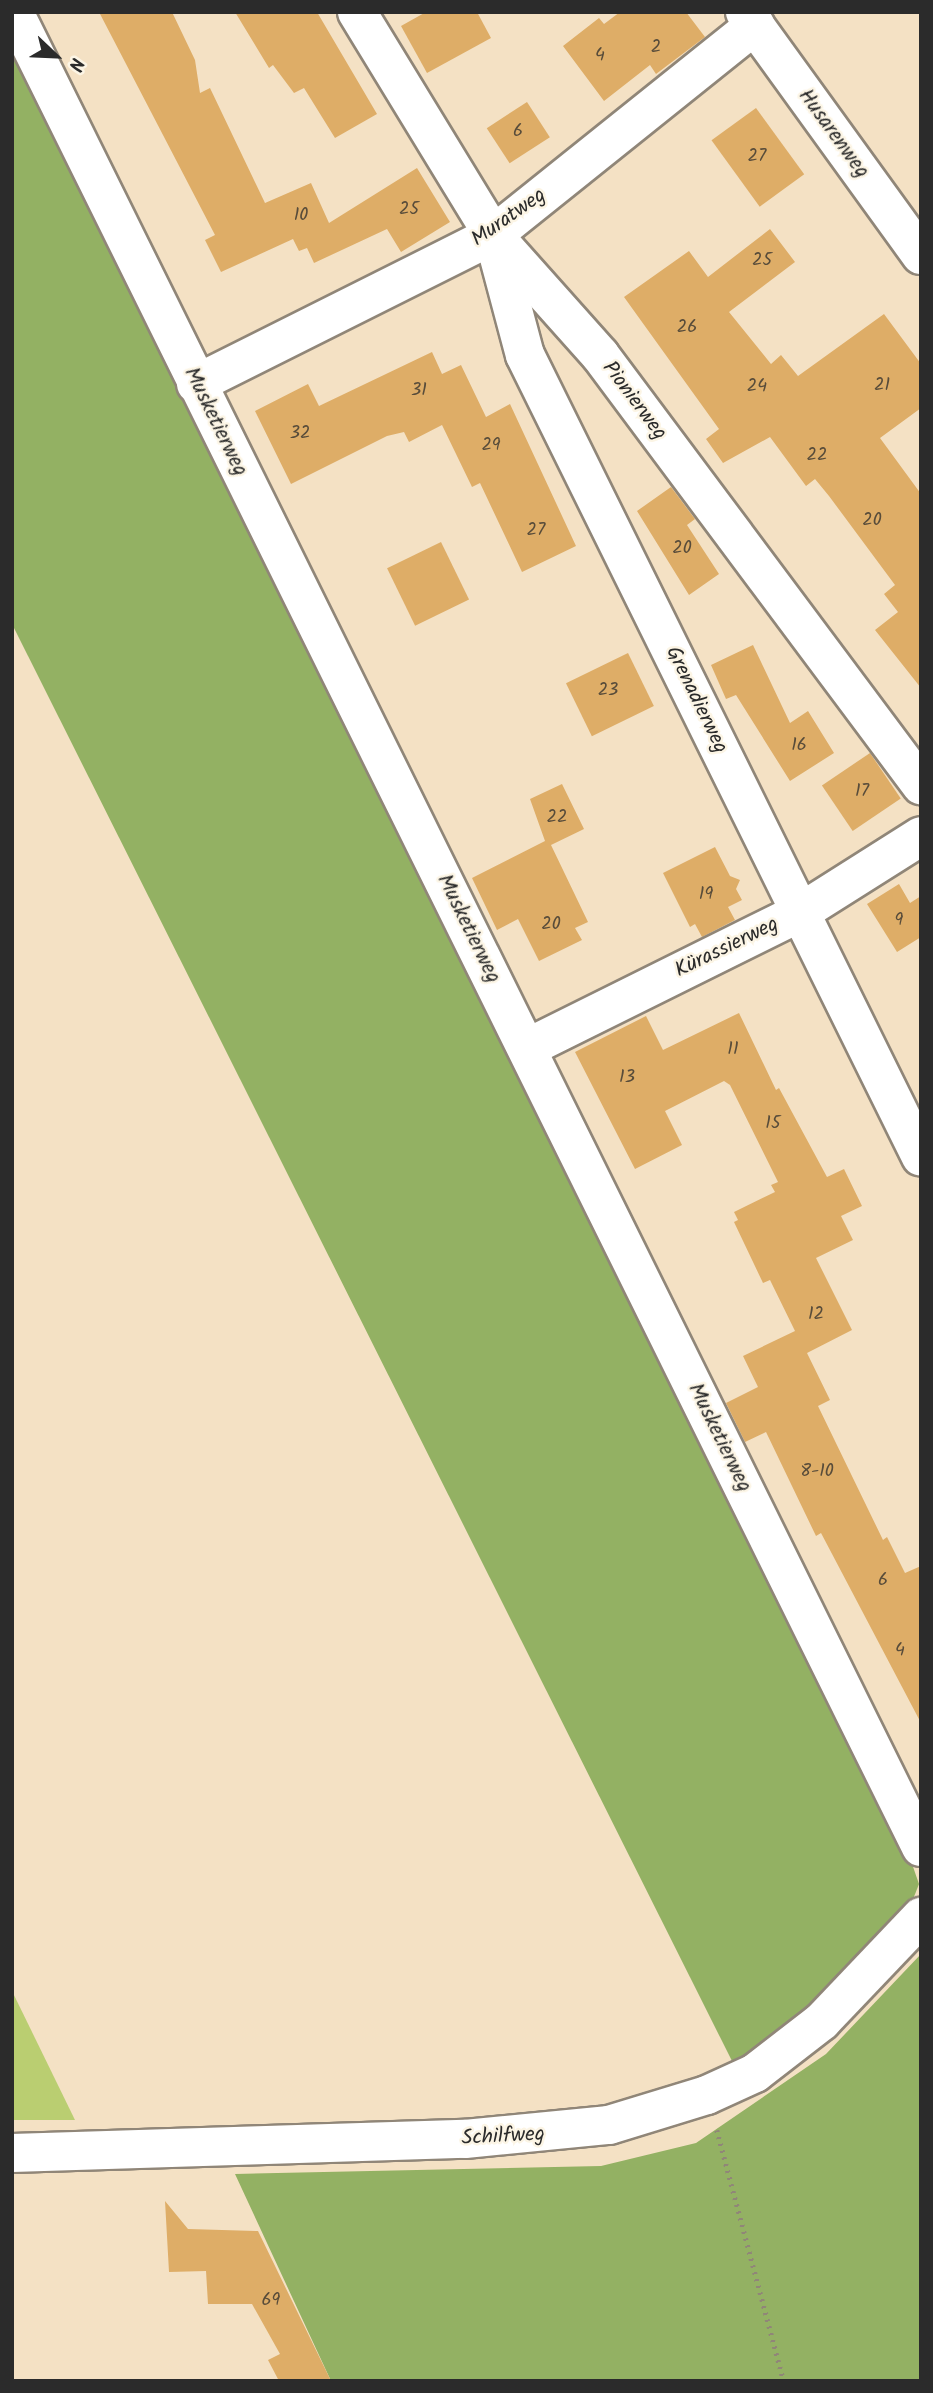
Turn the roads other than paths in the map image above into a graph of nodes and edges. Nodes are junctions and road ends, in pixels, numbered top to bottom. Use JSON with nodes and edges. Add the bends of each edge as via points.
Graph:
{"nodes":[{"id":1,"x":14,"y":12,"type":"edge"},
{"id":2,"x":357,"y":12,"type":"edge"},
{"id":3,"x":750,"y":19,"type":"edge"},
{"id":4,"x":493,"y":235,"type":"junction"},
{"id":5,"x":921,"y":255,"type":"edge"},
{"id":6,"x":196,"y":384,"type":"junction"},
{"id":7,"x":921,"y":785,"type":"edge"},
{"id":8,"x":921,"y":836,"type":"edge"},
{"id":9,"x":801,"y":912,"type":"junction"},
{"id":10,"x":527,"y":1048,"type":"junction"},
{"id":11,"x":921,"y":1157,"type":"edge"},
{"id":12,"x":921,"y":1847,"type":"edge"},
{"id":13,"x":921,"y":1917,"type":"edge"},
{"id":14,"x":12,"y":2153,"type":"edge"}],
"edges":[{"from":1,"to":6,"type":"street","name":"Musketierweg"},
{"from":2,"to":4,"type":"street","name":"Pionierweg"},
{"from":3,"to":4,"type":"street","name":"Muratweg"},
{"from":3,"to":5,"type":"street","name":"Husarenweg"},
{"from":4,"to":6,"type":"street","name":"Muratweg"},
{"from":4,"to":7,"type":"street","name":"Pionierweg","via":[[600,355]]},
{"from":4,"to":9,"type":"street","name":"Grenadierweg","via":[[525,355]]},
{"from":6,"to":10,"type":"street","name":"Musketierweg"},
{"from":8,"to":9,"type":"street","name":"Kürassierweg"},
{"from":9,"to":10,"type":"street","name":"Kürassierweg"},
{"from":9,"to":11,"type":"street","name":"Grenadierweg"},
{"from":10,"to":12,"type":"street","name":"Musketierweg"},
{"from":13,"to":14,"type":"street","name":"Schilfweg","via":[[792,2047],[755,2073],[707,2095],[609,2125],[528,2136]]}]}
